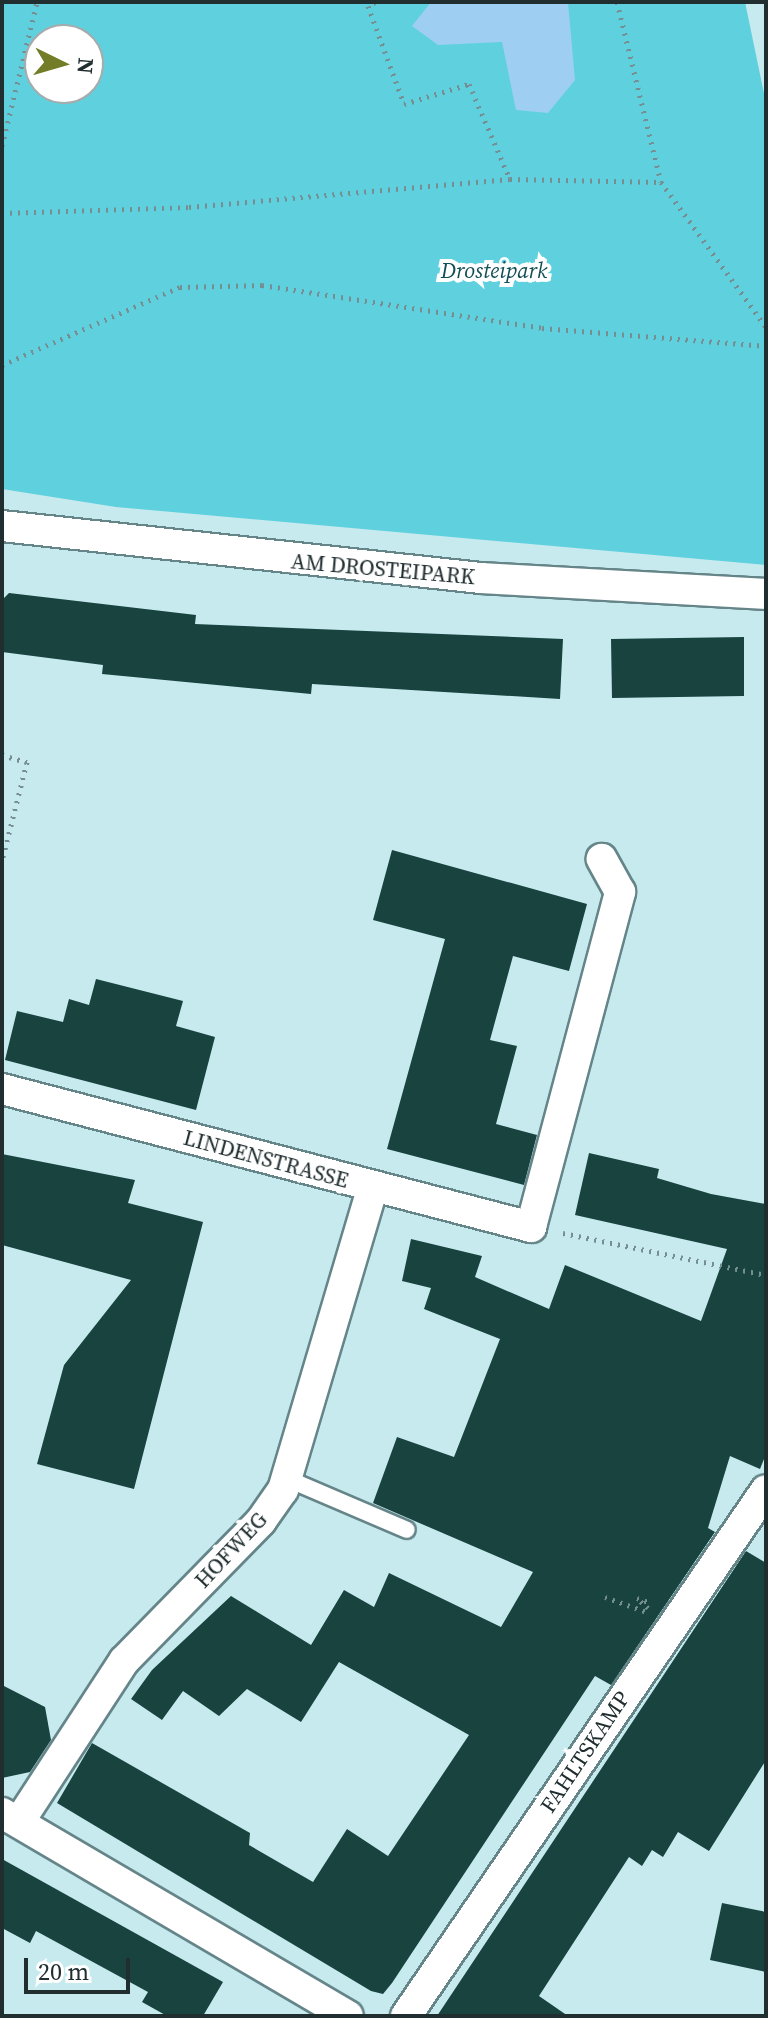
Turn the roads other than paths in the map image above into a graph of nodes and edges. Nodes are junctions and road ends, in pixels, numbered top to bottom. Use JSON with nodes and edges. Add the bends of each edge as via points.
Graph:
{"nodes":[{"id":1,"x":2,"y":526,"type":"edge"},
{"id":2,"x":766,"y":594,"type":"edge"},
{"id":3,"x":602,"y":859,"type":"dead end"},
{"id":4,"x":2,"y":1089,"type":"edge"},
{"id":5,"x":373,"y":1187,"type":"junction"},
{"id":6,"x":288,"y":1479,"type":"junction"},
{"id":7,"x":766,"y":1490,"type":"edge"},
{"id":8,"x":407,"y":1530,"type":"dead end"},
{"id":9,"x":10,"y":1817,"type":"edge"},
{"id":10,"x":412,"y":2008,"type":"edge"},
{"id":11,"x":348,"y":2016,"type":"edge"}],
"edges":[{"from":1,"to":2,"type":"street","name":"AM DROSTEIPARK","via":[[359,567]]},
{"from":3,"to":5,"type":"street","name":"LINDENSTRASSE","via":[[620,892],[531,1227]]},
{"from":4,"to":5,"type":"street","name":"LINDENSTRASSE"},
{"from":5,"to":6,"type":"street","name":"HOFWEG"},
{"from":6,"to":8,"type":"lane"},
{"from":6,"to":9,"type":"street","name":"HOFWEG","via":[[261,1521],[124,1661]]},
{"from":7,"to":10,"type":"street","name":"FAHLTSKAMP"},
{"from":9,"to":11,"type":"street"}]}
